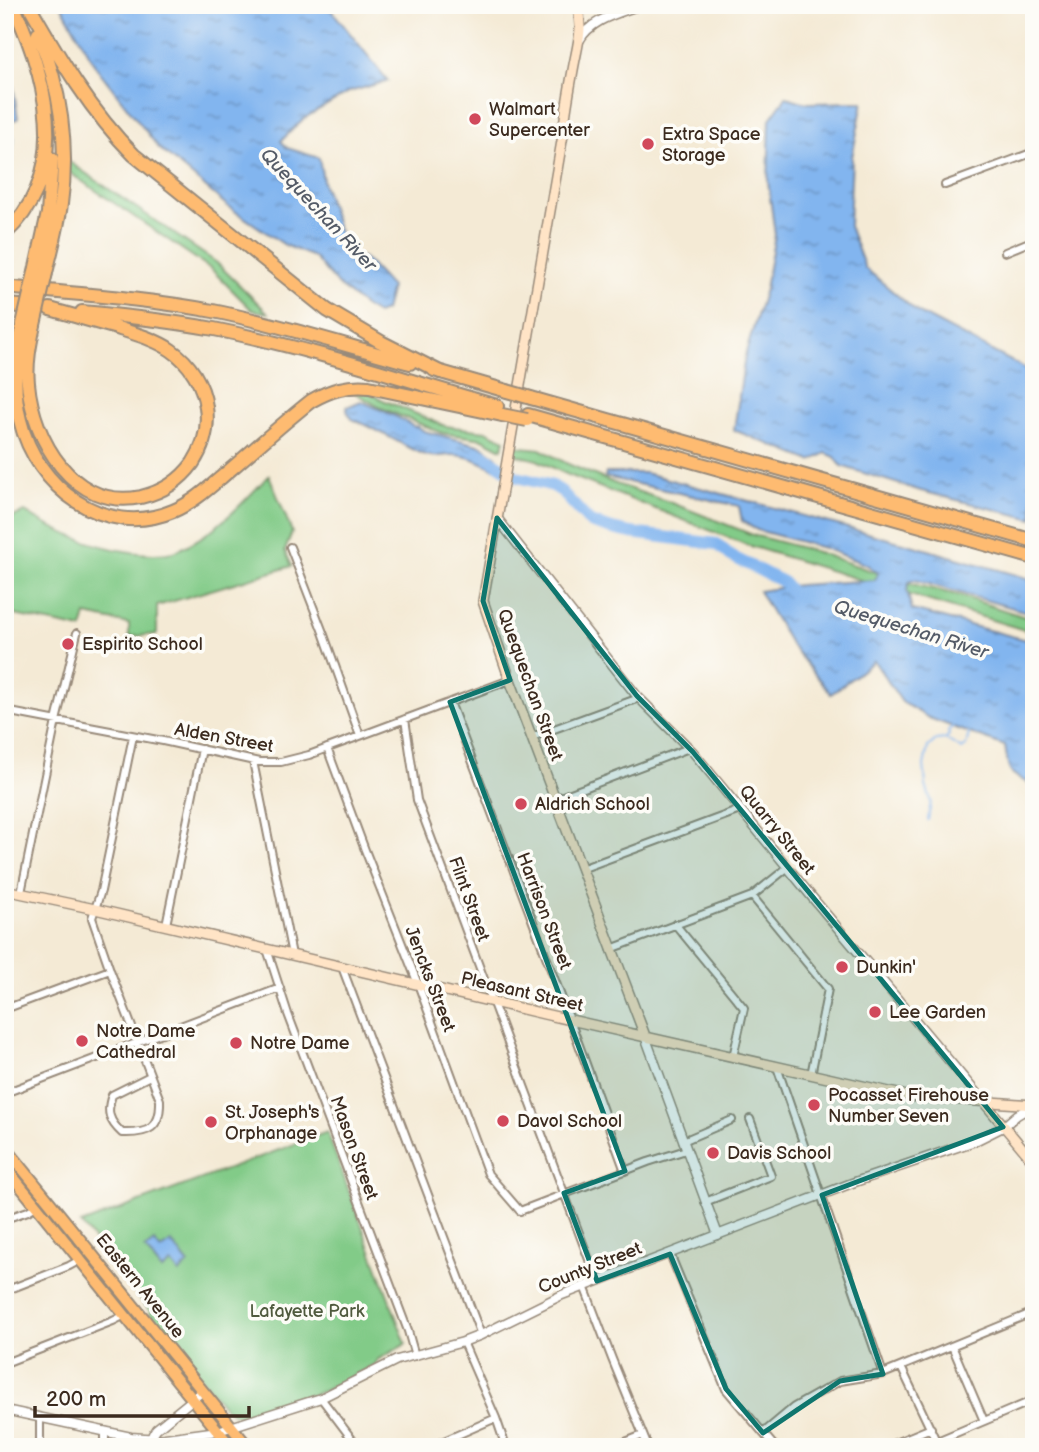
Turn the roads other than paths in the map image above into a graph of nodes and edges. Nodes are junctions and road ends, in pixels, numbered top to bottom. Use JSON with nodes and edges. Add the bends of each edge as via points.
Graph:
{"nodes":[{"id":1,"x":13,"y":5,"type":"edge"},
{"id":2,"x":27,"y":5,"type":"edge"},
{"id":3,"x":576,"y":5,"type":"edge"},
{"id":4,"x":640,"y":5,"type":"edge"},
{"id":5,"x":579,"y":41,"type":"junction"},
{"id":6,"x":1034,"y":152,"type":"edge"},
{"id":7,"x":54,"y":157,"type":"junction"},
{"id":8,"x":944,"y":186,"type":"dead end"},
{"id":9,"x":5,"y":234,"type":"edge"},
{"id":10,"x":1034,"y":240,"type":"edge"},
{"id":11,"x":1005,"y":252,"type":"dead end"},
{"id":12,"x":5,"y":287,"type":"edge"},
{"id":13,"x":5,"y":304,"type":"edge"},
{"id":14,"x":50,"y":309,"type":"junction"},
{"id":15,"x":28,"y":325,"type":"junction"},
{"id":16,"x":440,"y":372,"type":"junction"},
{"id":17,"x":503,"y":411,"type":"junction"},
{"id":18,"x":497,"y":518,"type":"junction"},
{"id":19,"x":1034,"y":541,"type":"edge"},
{"id":20,"x":290,"y":547,"type":"dead end"},
{"id":21,"x":1034,"y":558,"type":"edge"},
{"id":22,"x":77,"y":633,"type":"dead end"},
{"id":23,"x":510,"y":680,"type":"junction"},
{"id":24,"x":639,"y":698,"type":"junction"},
{"id":25,"x":450,"y":702,"type":"junction"},
{"id":26,"x":5,"y":710,"type":"edge"},
{"id":27,"x":405,"y":719,"type":"junction"},
{"id":28,"x":56,"y":721,"type":"junction"},
{"id":29,"x":133,"y":736,"type":"junction"},
{"id":30,"x":360,"y":736,"type":"junction"},
{"id":31,"x":532,"y":737,"type":"junction"},
{"id":32,"x":327,"y":748,"type":"junction"},
{"id":33,"x":689,"y":748,"type":"junction"},
{"id":34,"x":202,"y":750,"type":"junction"},
{"id":35,"x":253,"y":761,"type":"junction"},
{"id":36,"x":555,"y":799,"type":"junction"},
{"id":37,"x":740,"y":810,"type":"junction"},
{"id":38,"x":788,"y":868,"type":"junction"},
{"id":39,"x":581,"y":869,"type":"junction"},
{"id":40,"x":5,"y":890,"type":"edge"},
{"id":41,"x":21,"y":893,"type":"junction"},
{"id":42,"x":752,"y":895,"type":"junction"},
{"id":43,"x":95,"y":909,"type":"junction"},
{"id":44,"x":675,"y":924,"type":"junction"},
{"id":45,"x":166,"y":925,"type":"junction"},
{"id":46,"x":267,"y":949,"type":"junction"},
{"id":47,"x":611,"y":949,"type":"junction"},
{"id":48,"x":292,"y":955,"type":"junction"},
{"id":49,"x":342,"y":967,"type":"junction"},
{"id":50,"x":110,"y":970,"type":"junction"},
{"id":51,"x":418,"y":984,"type":"junction"},
{"id":52,"x":280,"y":988,"type":"junction"},
{"id":53,"x":491,"y":1001,"type":"junction"},
{"id":54,"x":5,"y":1009,"type":"edge"},
{"id":55,"x":570,"y":1020,"type":"junction"},
{"id":56,"x":645,"y":1036,"type":"junction"},
{"id":57,"x":138,"y":1043,"type":"junction"},
{"id":58,"x":733,"y":1057,"type":"junction"},
{"id":59,"x":776,"y":1067,"type":"junction"},
{"id":60,"x":811,"y":1075,"type":"junction"},
{"id":61,"x":150,"y":1076,"type":"junction"},
{"id":62,"x":5,"y":1093,"type":"edge"},
{"id":63,"x":983,"y":1101,"type":"junction"},
{"id":64,"x":1034,"y":1105,"type":"edge"},
{"id":65,"x":750,"y":1119,"type":"dead end"},
{"id":66,"x":732,"y":1120,"type":"dead end"},
{"id":67,"x":1003,"y":1128,"type":"junction"},
{"id":68,"x":683,"y":1140,"type":"junction"},
{"id":69,"x":5,"y":1147,"type":"edge"},
{"id":70,"x":686,"y":1150,"type":"junction"},
{"id":71,"x":1034,"y":1162,"type":"edge"},
{"id":72,"x":5,"y":1167,"type":"edge"},
{"id":73,"x":625,"y":1171,"type":"junction"},
{"id":74,"x":564,"y":1194,"type":"junction"},
{"id":75,"x":822,"y":1195,"type":"junction"},
{"id":76,"x":705,"y":1202,"type":"junction"},
{"id":77,"x":36,"y":1206,"type":"junction"},
{"id":78,"x":5,"y":1219,"type":"edge"},
{"id":79,"x":718,"y":1235,"type":"junction"},
{"id":80,"x":670,"y":1254,"type":"junction"},
{"id":81,"x":80,"y":1259,"type":"junction"},
{"id":82,"x":597,"y":1282,"type":"junction"},
{"id":83,"x":584,"y":1286,"type":"junction"},
{"id":84,"x":5,"y":1291,"type":"edge"},
{"id":85,"x":1034,"y":1312,"type":"edge"},
{"id":86,"x":125,"y":1315,"type":"junction"},
{"id":87,"x":481,"y":1335,"type":"junction"},
{"id":88,"x":463,"y":1342,"type":"junction"},
{"id":89,"x":952,"y":1346,"type":"junction"},
{"id":90,"x":415,"y":1356,"type":"junction"},
{"id":91,"x":5,"y":1363,"type":"edge"},
{"id":92,"x":901,"y":1367,"type":"junction"},
{"id":93,"x":883,"y":1374,"type":"junction"},
{"id":94,"x":203,"y":1391,"type":"junction"},
{"id":95,"x":321,"y":1398,"type":"junction"},
{"id":96,"x":193,"y":1399,"type":"junction"},
{"id":97,"x":1034,"y":1400,"type":"edge"},
{"id":98,"x":5,"y":1410,"type":"edge"},
{"id":99,"x":40,"y":1417,"type":"junction"},
{"id":100,"x":496,"y":1418,"type":"junction"},
{"id":101,"x":984,"y":1421,"type":"junction"},
{"id":102,"x":233,"y":1427,"type":"junction"},
{"id":103,"x":931,"y":1428,"type":"junction"},
{"id":104,"x":105,"y":1431,"type":"junction"},
{"id":105,"x":218,"y":1431,"type":"junction"},
{"id":106,"x":763,"y":1433,"type":"junction"},
{"id":107,"x":643,"y":1435,"type":"junction"},
{"id":108,"x":152,"y":1443,"type":"edge"},
{"id":109,"x":938,"y":1444,"type":"edge"},
{"id":110,"x":40,"y":1447,"type":"edge"},
{"id":111,"x":105,"y":1447,"type":"edge"},
{"id":112,"x":231,"y":1447,"type":"edge"},
{"id":113,"x":248,"y":1447,"type":"edge"},
{"id":114,"x":358,"y":1447,"type":"edge"},
{"id":115,"x":430,"y":1447,"type":"edge"},
{"id":116,"x":506,"y":1447,"type":"edge"},
{"id":117,"x":613,"y":1447,"type":"edge"},
{"id":118,"x":648,"y":1447,"type":"edge"},
{"id":119,"x":775,"y":1447,"type":"edge"},
{"id":120,"x":885,"y":1447,"type":"edge"}],
"edges":[{"from":1,"to":7,"type":"highway","via":[[40,79]]},
{"from":2,"to":7,"type":"highway","via":[[60,109]]},
{"from":2,"to":16,"type":"highway","via":[[104,123],[157,175],[345,322]]},
{"from":3,"to":5,"type":"main road","name":"Quequechan Street","via":[[581,22]]},
{"from":4,"to":5,"type":"street","via":[[596,23]]},
{"from":5,"to":18,"type":"main road","name":"Quequechan Street"},
{"from":6,"to":8,"type":"street"},
{"from":7,"to":9,"type":"highway","via":[[35,197]]},
{"from":7,"to":15,"type":"highway","bridge":true,"via":[[59,215]]},
{"from":10,"to":11,"type":"street"},
{"from":12,"to":16,"type":"highway","via":[[215,312]]},
{"from":13,"to":14,"type":"highway"},
{"from":14,"to":15,"type":"highway","via":[[153,340],[190,368],[203,392],[207,421],[198,454],[178,479],[151,494],[121,498],[88,489],[68,474],[43,439],[31,404]]},
{"from":14,"to":17,"type":"highway","via":[[239,335]]},
{"from":15,"to":17,"type":"highway","via":[[16,356],[15,387],[19,418],[32,453],[70,498],[114,517],[141,519],[182,507],[312,401],[340,388],[359,387]]},
{"from":16,"to":19,"type":"highway","bridge":true},
{"from":17,"to":21,"type":"highway"},
{"from":18,"to":23,"type":"main road","name":"Quequechan Street","via":[[483,601]]},
{"from":18,"to":24,"type":"street","name":"Quarry Street"},
{"from":20,"to":30,"type":"street"},
{"from":22,"to":28,"type":"street"},
{"from":23,"to":25,"type":"street","name":"Alden Street"},
{"from":23,"to":31,"type":"main road","name":"Quequechan Street"},
{"from":24,"to":31,"type":"street"},
{"from":24,"to":33,"type":"street","name":"Quarry Street"},
{"from":25,"to":27,"type":"street","name":"Alden Street"},
{"from":25,"to":55,"type":"street","name":"Harrison Street"},
{"from":26,"to":28,"type":"street","name":"Alden Street"},
{"from":27,"to":30,"type":"street","name":"Alden Street"},
{"from":27,"to":53,"type":"street","name":"Flint Street","via":[[417,800]]},
{"from":28,"to":29,"type":"street","name":"Alden Street"},
{"from":28,"to":41,"type":"street"},
{"from":29,"to":34,"type":"street","name":"Alden Street"},
{"from":29,"to":43,"type":"street"},
{"from":30,"to":32,"type":"street","name":"Alden Street"},
{"from":31,"to":36,"type":"main road","name":"Quequechan Street"},
{"from":32,"to":35,"type":"street","name":"Alden Street","via":[[286,761]]},
{"from":32,"to":51,"type":"street","name":"Jencks Street"},
{"from":33,"to":36,"type":"street"},
{"from":33,"to":37,"type":"street","name":"Quarry Street"},
{"from":34,"to":35,"type":"street","name":"Alden Street"},
{"from":34,"to":45,"type":"street"},
{"from":35,"to":48,"type":"street"},
{"from":36,"to":39,"type":"main road","name":"Quequechan Street"},
{"from":37,"to":38,"type":"street","name":"Quarry Street"},
{"from":37,"to":39,"type":"street"},
{"from":38,"to":42,"type":"street"},
{"from":38,"to":63,"type":"street","name":"Quarry Street"},
{"from":39,"to":47,"type":"main road","name":"Quequechan Street"},
{"from":40,"to":41,"type":"main road","name":"Pleasant Street"},
{"from":41,"to":43,"type":"main road","name":"Pleasant Street"},
{"from":42,"to":44,"type":"street"},
{"from":42,"to":60,"type":"street","via":[[828,989]]},
{"from":43,"to":45,"type":"main road","name":"Pleasant Street"},
{"from":43,"to":50,"type":"street","via":[[92,918]]},
{"from":44,"to":47,"type":"street"},
{"from":44,"to":58,"type":"street","via":[[744,1009]]},
{"from":45,"to":46,"type":"main road","name":"Pleasant Street"},
{"from":46,"to":48,"type":"main road","name":"Pleasant Street"},
{"from":46,"to":52,"type":"street","name":"Mason Street"},
{"from":47,"to":56,"type":"main road","name":"Quequechan Street"},
{"from":48,"to":49,"type":"main road","name":"Pleasant Street"},
{"from":49,"to":51,"type":"main road","name":"Pleasant Street"},
{"from":49,"to":87,"type":"street"},
{"from":50,"to":54,"type":"street"},
{"from":50,"to":57,"type":"street"},
{"from":51,"to":53,"type":"main road","name":"Pleasant Street"},
{"from":51,"to":74,"type":"street","name":"Jencks Street","via":[[488,1174],[520,1211]]},
{"from":52,"to":57,"type":"street"},
{"from":52,"to":90,"type":"street","name":"Mason Street"},
{"from":53,"to":55,"type":"main road","name":"Pleasant Street"},
{"from":53,"to":74,"type":"street","name":"Flint Street"},
{"from":55,"to":56,"type":"main road","name":"Pleasant Street"},
{"from":55,"to":73,"type":"street","name":"Harrison Street"},
{"from":56,"to":58,"type":"main road","name":"Pleasant Street"},
{"from":56,"to":68,"type":"street","name":"Quequechan Street"},
{"from":57,"to":61,"type":"street"},
{"from":57,"to":62,"type":"street"},
{"from":58,"to":59,"type":"main road","name":"Pleasant Street"},
{"from":59,"to":60,"type":"main road","name":"Pleasant Street"},
{"from":59,"to":75,"type":"street"},
{"from":60,"to":63,"type":"main road","name":"Pleasant Street","via":[[907,1097]]},
{"from":61,"to":61,"type":"street","via":[[112,1095],[109,1116],[122,1133],[138,1134],[158,1122],[160,1100]]},
{"from":63,"to":64,"type":"main road","name":"Pleasant Street"},
{"from":63,"to":67,"type":"main road","name":"Quarry Street"},
{"from":64,"to":67,"type":"street","name":"County Street"},
{"from":65,"to":76,"type":"street","via":[[771,1176]]},
{"from":66,"to":68,"type":"street"},
{"from":67,"to":71,"type":"main road","name":"Quarry Street"},
{"from":67,"to":75,"type":"street","name":"County Street"},
{"from":68,"to":70,"type":"street","name":"Quequechan Street"},
{"from":69,"to":94,"type":"main road","name":"Eastern Avenue"},
{"from":70,"to":73,"type":"street"},
{"from":70,"to":76,"type":"street","name":"Quequechan Street"},
{"from":72,"to":77,"type":"main road","name":"Eastern Avenue"},
{"from":73,"to":74,"type":"street"},
{"from":74,"to":82,"type":"street","name":"Flint Street"},
{"from":75,"to":79,"type":"street","name":"County Street"},
{"from":75,"to":93,"type":"street"},
{"from":76,"to":79,"type":"street","name":"Quequechan Street"},
{"from":77,"to":78,"type":"street"},
{"from":77,"to":81,"type":"main road","name":"Eastern Avenue"},
{"from":79,"to":80,"type":"street","name":"County Street"},
{"from":80,"to":82,"type":"street","name":"County Street"},
{"from":80,"to":106,"type":"street","via":[[726,1389]]},
{"from":81,"to":84,"type":"street"},
{"from":81,"to":86,"type":"main road","name":"Eastern Avenue"},
{"from":82,"to":83,"type":"street","name":"County Street"},
{"from":83,"to":87,"type":"street","name":"County Street"},
{"from":83,"to":107,"type":"street"},
{"from":85,"to":89,"type":"street"},
{"from":86,"to":91,"type":"street"},
{"from":86,"to":96,"type":"main road","name":"Eastern Avenue"},
{"from":87,"to":88,"type":"street","name":"County Street"},
{"from":88,"to":90,"type":"street","name":"County Street"},
{"from":88,"to":100,"type":"street"},
{"from":89,"to":92,"type":"street"},
{"from":89,"to":101,"type":"street"},
{"from":90,"to":95,"type":"street","name":"County Street"},
{"from":92,"to":93,"type":"street"},
{"from":92,"to":103,"type":"street"},
{"from":93,"to":106,"type":"street","via":[[840,1381],[794,1407]]},
{"from":94,"to":96,"type":"street"},
{"from":94,"to":102,"type":"main road","name":"Eastern Avenue"},
{"from":95,"to":102,"type":"street","name":"County Street"},
{"from":95,"to":114,"type":"street"},
{"from":96,"to":105,"type":"main road","name":"Eastern Avenue"},
{"from":96,"to":108,"type":"street","via":[[154,1431]]},
{"from":97,"to":101,"type":"street"},
{"from":98,"to":99,"type":"street","name":"County Street"},
{"from":99,"to":104,"type":"street","name":"County Street"},
{"from":99,"to":110,"type":"street"},
{"from":100,"to":115,"type":"street"},
{"from":100,"to":116,"type":"street"},
{"from":101,"to":109,"type":"street"},
{"from":102,"to":105,"type":"street","name":"County Street"},
{"from":102,"to":113,"type":"main road","name":"Eastern Avenue"},
{"from":103,"to":109,"type":"street"},
{"from":103,"to":120,"type":"street"},
{"from":104,"to":108,"type":"street","name":"County Street"},
{"from":104,"to":111,"type":"street"},
{"from":105,"to":108,"type":"street","name":"County Street"},
{"from":105,"to":112,"type":"main road","name":"Eastern Avenue"},
{"from":106,"to":119,"type":"street"},
{"from":107,"to":117,"type":"street"},
{"from":107,"to":118,"type":"street"}]}
